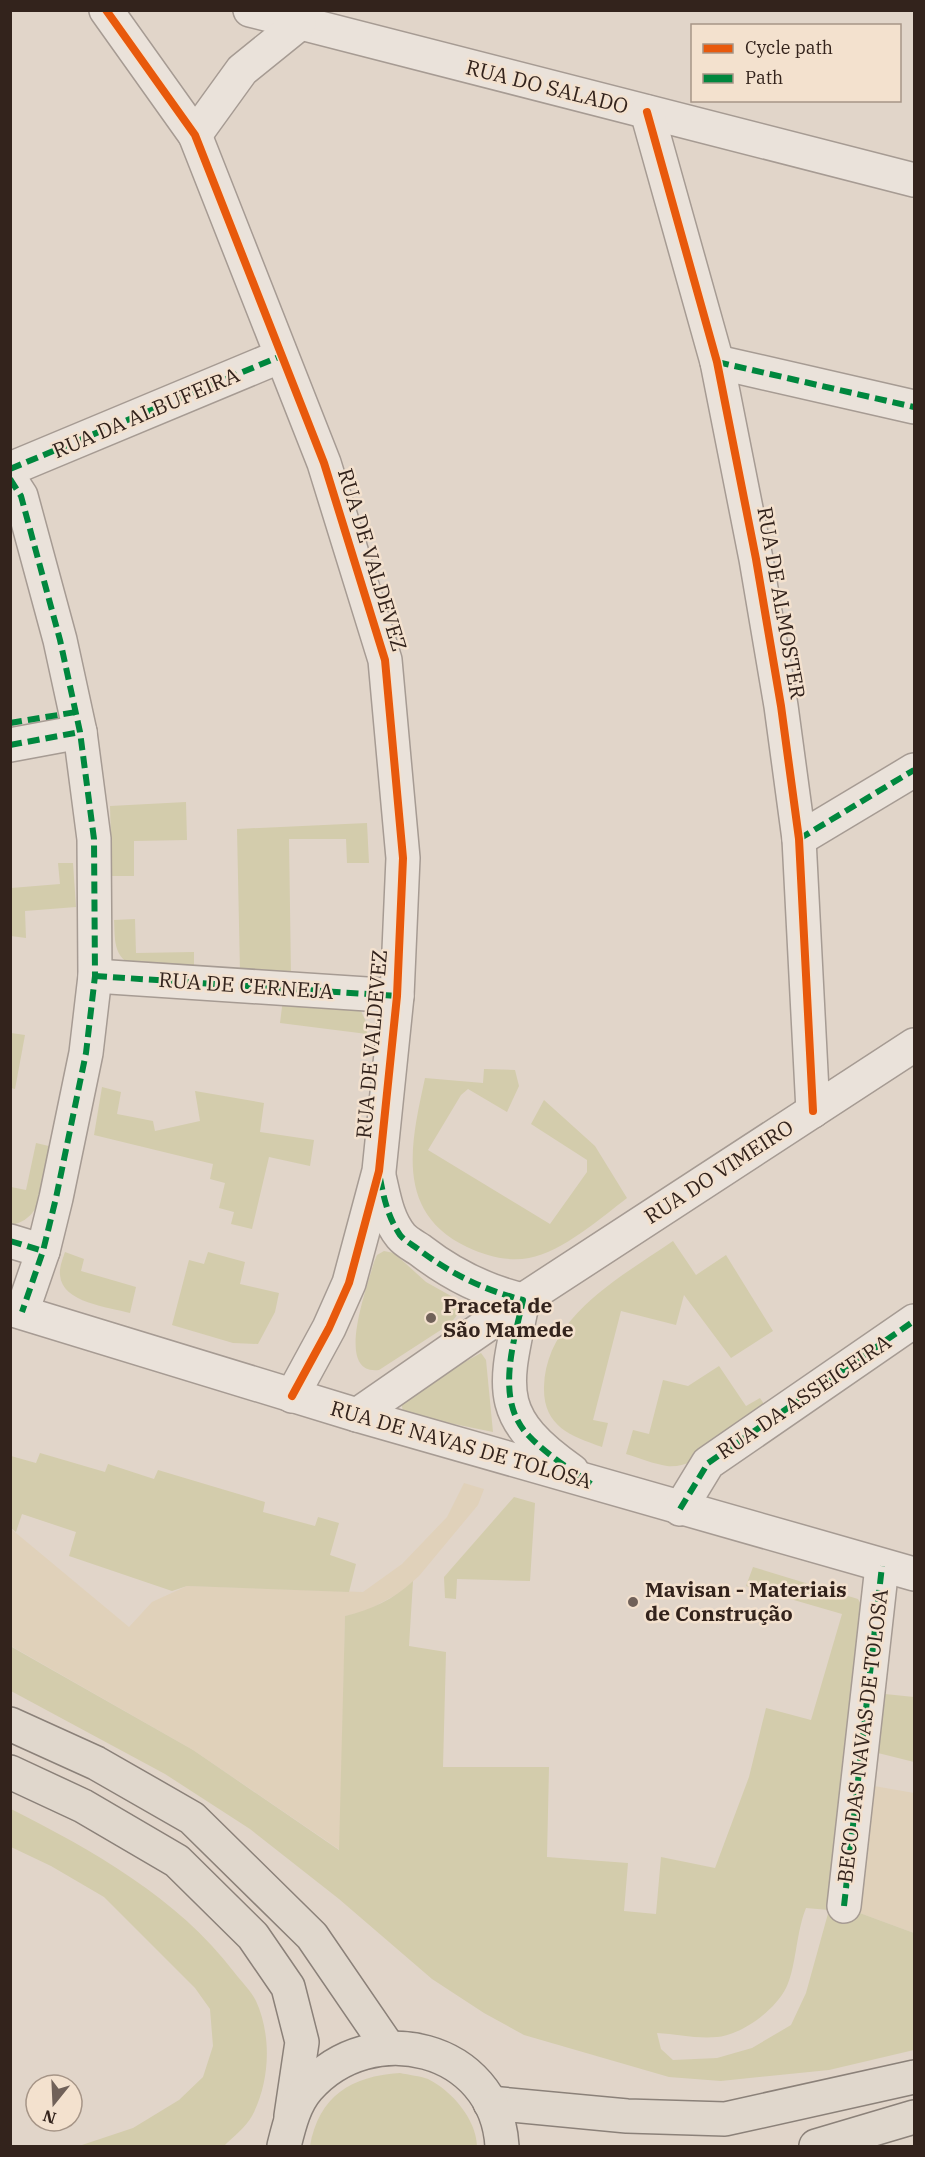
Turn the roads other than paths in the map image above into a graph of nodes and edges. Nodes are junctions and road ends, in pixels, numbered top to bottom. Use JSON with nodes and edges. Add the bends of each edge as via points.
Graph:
{"nodes":[{"id":1,"x":106,"y":10,"type":"edge"},
{"id":2,"x":250,"y":10,"type":"edge"},
{"id":3,"x":299,"y":24,"type":"junction"},
{"id":4,"x":646,"y":112,"type":"junction"},
{"id":5,"x":195,"y":135,"type":"junction"},
{"id":6,"x":915,"y":180,"type":"edge"},
{"id":7,"x":281,"y":356,"type":"junction"},
{"id":8,"x":717,"y":362,"type":"junction"},
{"id":9,"x":915,"y":407,"type":"edge"},
{"id":10,"x":10,"y":469,"type":"edge"},
{"id":11,"x":10,"y":479,"type":"edge"},
{"id":12,"x":78,"y":722,"type":"junction"},
{"id":13,"x":10,"y":723,"type":"edge"},
{"id":14,"x":10,"y":745,"type":"edge"},
{"id":15,"x":915,"y":770,"type":"edge"},
{"id":16,"x":799,"y":839,"type":"junction"},
{"id":17,"x":95,"y":976,"type":"junction"},
{"id":18,"x":397,"y":996,"type":"junction"},
{"id":19,"x":915,"y":1045,"type":"edge"},
{"id":20,"x":813,"y":1111,"type":"junction"},
{"id":21,"x":379,"y":1171,"type":"junction"},
{"id":22,"x":10,"y":1241,"type":"edge"},
{"id":23,"x":43,"y":1251,"type":"junction"},
{"id":24,"x":523,"y":1300,"type":"junction"},
{"id":25,"x":16,"y":1310,"type":"edge"},
{"id":26,"x":915,"y":1321,"type":"edge"},
{"id":27,"x":292,"y":1396,"type":"junction"},
{"id":28,"x":357,"y":1415,"type":"junction"},
{"id":29,"x":591,"y":1484,"type":"junction"},
{"id":30,"x":680,"y":1509,"type":"junction"},
{"id":31,"x":882,"y":1566,"type":"junction"},
{"id":32,"x":915,"y":1574,"type":"edge"},
{"id":33,"x":10,"y":1724,"type":"edge"},
{"id":34,"x":10,"y":1772,"type":"edge"},
{"id":35,"x":844,"y":1906,"type":"dead end"},
{"id":36,"x":388,"y":2047,"type":"junction"},
{"id":37,"x":915,"y":2077,"type":"edge"},
{"id":38,"x":490,"y":2103,"type":"junction"},
{"id":39,"x":915,"y":2117,"type":"edge"},
{"id":40,"x":288,"y":2132,"type":"edge"},
{"id":41,"x":502,"y":2146,"type":"edge"},
{"id":42,"x":816,"y":2146,"type":"edge"}],
"edges":[{"from":1,"to":5,"type":"street","name":"RUA DE VALDEVEZ"},
{"from":2,"to":3,"type":"street","name":"RUA DO SALADO"},
{"from":3,"to":4,"type":"street","name":"RUA DO SALADO"},
{"from":3,"to":5,"type":"street","via":[[242,70]]},
{"from":4,"to":6,"type":"street","name":"RUA DO SALADO"},
{"from":4,"to":8,"type":"street","name":"RUA DE ALMOSTER"},
{"from":5,"to":7,"type":"street","name":"RUA DE VALDEVEZ"},
{"from":7,"to":10,"type":"street","name":"RUA DA ALBUFEIRA"},
{"from":7,"to":18,"type":"street","name":"RUA DE VALDEVEZ","via":[[324,463],[385,660],[403,858]]},
{"from":8,"to":9,"type":"street"},
{"from":8,"to":16,"type":"street","name":"RUA DE ALMOSTER","via":[[756,559]]},
{"from":11,"to":12,"type":"street","via":[[21,496]]},
{"from":12,"to":13,"type":"street"},
{"from":12,"to":14,"type":"street"},
{"from":12,"to":17,"type":"street","via":[[94,839]]},
{"from":15,"to":16,"type":"street"},
{"from":16,"to":20,"type":"street","name":"RUA DE ALMOSTER"},
{"from":17,"to":18,"type":"street","name":"RUA DE CERNEJA"},
{"from":17,"to":23,"type":"street","via":[[86,1053]]},
{"from":18,"to":21,"type":"street","name":"RUA DE VALDEVEZ"},
{"from":19,"to":20,"type":"street","name":"RUA DO VIMEIRO"},
{"from":20,"to":24,"type":"street","name":"RUA DO VIMEIRO"},
{"from":21,"to":24,"type":"street","via":[[386,1210],[402,1237],[466,1281]]},
{"from":21,"to":27,"type":"street","via":[[349,1283]]},
{"from":22,"to":23,"type":"street"},
{"from":23,"to":25,"type":"street"},
{"from":24,"to":28,"type":"street"},
{"from":24,"to":29,"type":"street","via":[[510,1380],[514,1413],[527,1435]]},
{"from":25,"to":27,"type":"street","name":"RUA DE NAVAS DE TOLOSA"},
{"from":26,"to":30,"type":"street","name":"RUA DA ASSEICEIRA","via":[[708,1462]]},
{"from":27,"to":28,"type":"street","name":"RUA DE NAVAS DE TOLOSA"},
{"from":28,"to":29,"type":"street","name":"RUA DE NAVAS DE TOLOSA"},
{"from":29,"to":30,"type":"street","name":"RUA DE NAVAS DE TOLOSA"},
{"from":30,"to":31,"type":"street","name":"RUA DE NAVAS DE TOLOSA"},
{"from":31,"to":32,"type":"street","name":"RUA DE NAVAS DE TOLOSA"},
{"from":31,"to":35,"type":"street","name":"BECO DAS NAVAS DE TOLOSA"},
{"from":33,"to":36,"type":"main road","via":[[96,1763],[192,1818],[312,1935]]},
{"from":34,"to":40,"type":"main road","via":[[83,1806],[177,1861],[253,1936],[288,1987],[302,2042]]},
{"from":36,"to":38,"type":"main road","via":[[412,2048],[458,2067]]},
{"from":36,"to":40,"type":"main road","via":[[357,2053],[329,2067],[307,2089]]},
{"from":37,"to":38,"type":"main road","via":[[725,2119],[627,2116]]},
{"from":38,"to":41,"type":"main road"},
{"from":39,"to":42,"type":"main road"}]}
